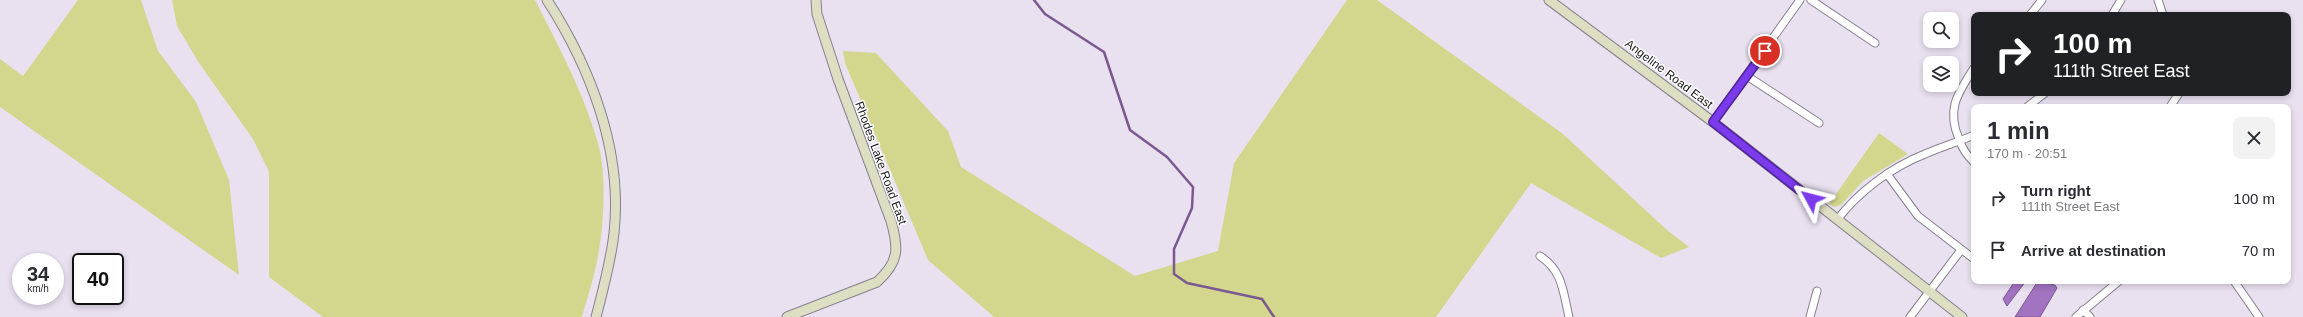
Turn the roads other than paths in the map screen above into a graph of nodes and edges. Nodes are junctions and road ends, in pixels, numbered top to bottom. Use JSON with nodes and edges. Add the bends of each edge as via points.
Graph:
{"nodes":[{"id":1,"x":547,"y":0,"type":"edge"},
{"id":2,"x":816,"y":0,"type":"edge"},
{"id":3,"x":1549,"y":0,"type":"edge"},
{"id":4,"x":1800,"y":0,"type":"edge"},
{"id":5,"x":1811,"y":0,"type":"edge"},
{"id":6,"x":2042,"y":0,"type":"edge"},
{"id":7,"x":2121,"y":0,"type":"edge"},
{"id":8,"x":2158,"y":0,"type":"edge"},
{"id":9,"x":2032,"y":12,"type":"edge"},
{"id":10,"x":2114,"y":12,"type":"edge"},
{"id":11,"x":2162,"y":12,"type":"edge"},
{"id":12,"x":1875,"y":43,"type":"dead end"},
{"id":13,"x":1971,"y":73,"type":"edge"},
{"id":14,"x":1747,"y":76,"type":"junction"},
{"id":15,"x":2041,"y":96,"type":"edge"},
{"id":16,"x":2031,"y":104,"type":"edge"},
{"id":17,"x":1713,"y":122,"type":"junction"},
{"id":18,"x":1819,"y":123,"type":"dead end"},
{"id":19,"x":1971,"y":136,"type":"edge"},
{"id":20,"x":1959,"y":140,"type":"junction"},
{"id":21,"x":1971,"y":159,"type":"edge"},
{"id":22,"x":1887,"y":174,"type":"junction"},
{"id":23,"x":1837,"y":220,"type":"junction"},
{"id":24,"x":1962,"y":250,"type":"junction"},
{"id":25,"x":1540,"y":256,"type":"dead end"},
{"id":26,"x":1971,"y":257,"type":"edge"},
{"id":27,"x":2115,"y":284,"type":"edge"},
{"id":28,"x":2236,"y":284,"type":"edge"},
{"id":29,"x":1817,"y":291,"type":"dead end"},
{"id":30,"x":1930,"y":292,"type":"junction"},
{"id":31,"x":2083,"y":310,"type":"junction"},
{"id":32,"x":596,"y":317,"type":"edge"},
{"id":33,"x":787,"y":317,"type":"edge"},
{"id":34,"x":1569,"y":317,"type":"edge"},
{"id":35,"x":1810,"y":317,"type":"edge"},
{"id":36,"x":1910,"y":317,"type":"edge"},
{"id":37,"x":1962,"y":317,"type":"edge"},
{"id":38,"x":2076,"y":317,"type":"edge"},
{"id":39,"x":2090,"y":317,"type":"edge"},
{"id":40,"x":2259,"y":317,"type":"edge"}],
"edges":[{"from":1,"to":32,"type":"street","via":[[568,34],[595,95],[614,174],[614,234]]},
{"from":2,"to":33,"type":"street","name":"Rhodes Lake Road East","via":[[817,14],[838,79],[891,221],[896,240],[896,256],[887,273],[877,282]]},
{"from":3,"to":17,"type":"street","name":"Angeline Road East"},
{"from":4,"to":14,"type":"street"},
{"from":5,"to":12,"type":"street"},
{"from":6,"to":9,"type":"street"},
{"from":7,"to":10,"type":"street"},
{"from":8,"to":11,"type":"street"},
{"from":13,"to":20,"type":"street","via":[[1954,102],[1953,120]]},
{"from":14,"to":17,"type":"street"},
{"from":14,"to":18,"type":"street"},
{"from":15,"to":16,"type":"street"},
{"from":17,"to":23,"type":"street","name":"Angeline Road East"},
{"from":19,"to":20,"type":"street"},
{"from":20,"to":21,"type":"street"},
{"from":20,"to":22,"type":"street","via":[[1923,154]]},
{"from":22,"to":23,"type":"street","via":[[1866,189]]},
{"from":22,"to":24,"type":"street","via":[[1918,216]]},
{"from":23,"to":30,"type":"street","name":"Angeline Road East"},
{"from":24,"to":26,"type":"street"},
{"from":24,"to":30,"type":"street"},
{"from":25,"to":34,"type":"street","via":[[1549,262],[1561,279]]},
{"from":27,"to":31,"type":"street"},
{"from":28,"to":40,"type":"street"},
{"from":29,"to":35,"type":"street"},
{"from":30,"to":36,"type":"street"},
{"from":30,"to":37,"type":"street","name":"Angeline Road East"},
{"from":31,"to":38,"type":"street"},
{"from":31,"to":39,"type":"street"}]}
